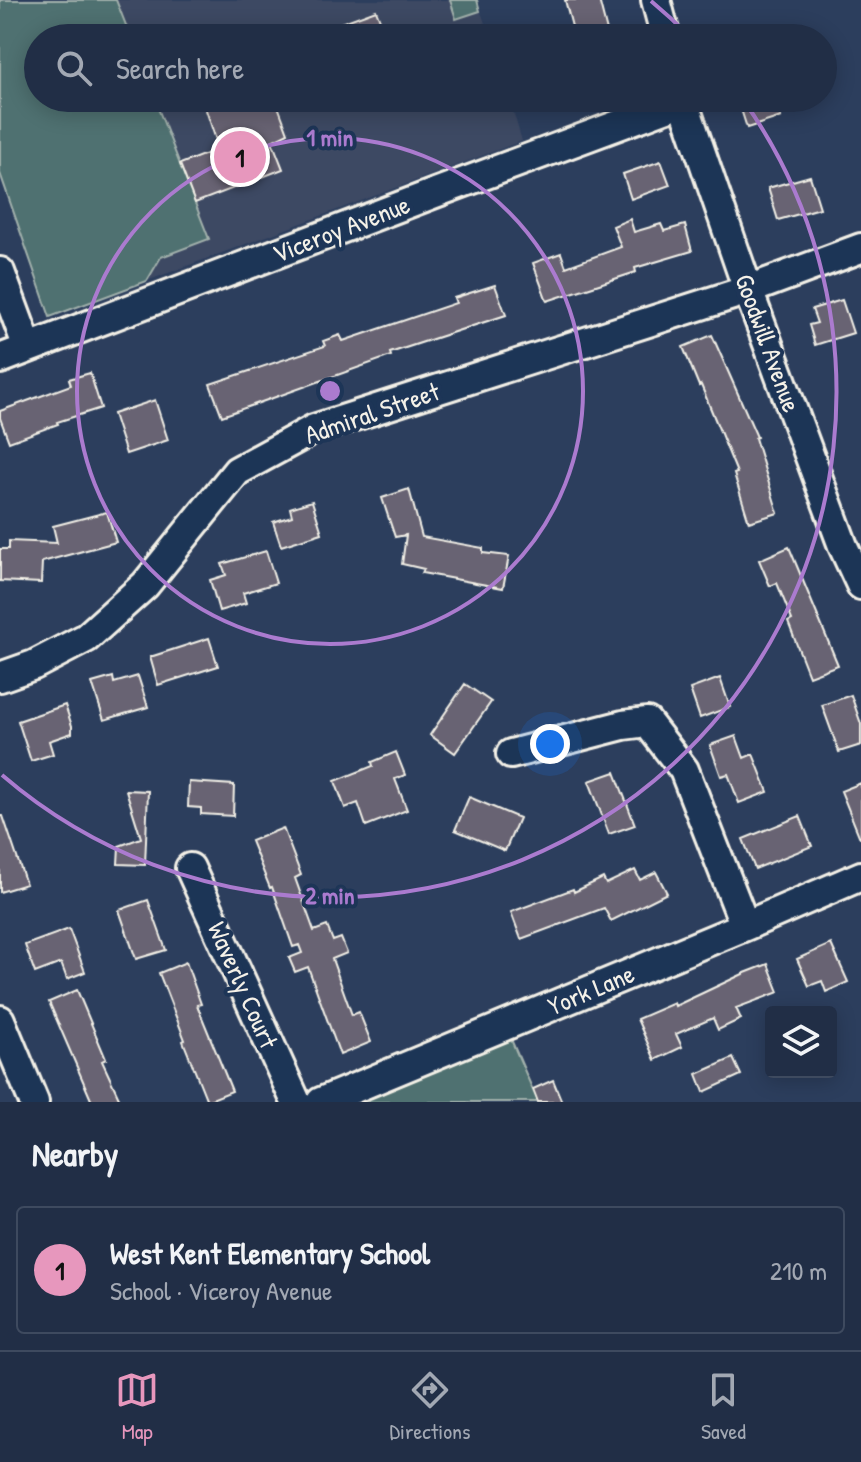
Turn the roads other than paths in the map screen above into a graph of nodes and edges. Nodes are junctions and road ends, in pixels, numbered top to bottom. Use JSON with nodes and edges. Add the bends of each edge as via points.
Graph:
{"nodes":[{"id":1,"x":656,"y":0,"type":"edge"},
{"id":2,"x":662,"y":24,"type":"edge"},
{"id":3,"x":651,"y":112,"type":"edge"},
{"id":4,"x":687,"y":112,"type":"edge"},
{"id":5,"x":861,"y":248,"type":"edge"},
{"id":6,"x":0,"y":272,"type":"edge"},
{"id":7,"x":748,"y":290,"type":"junction"},
{"id":8,"x":28,"y":348,"type":"junction"},
{"id":9,"x":0,"y":359,"type":"edge"},
{"id":10,"x":852,"y":543,"type":"edge"},
{"id":11,"x":861,"y":585,"type":"edge"},
{"id":12,"x":0,"y":677,"type":"edge"},
{"id":13,"x":511,"y":754,"type":"dead end"},
{"id":14,"x":190,"y":868,"type":"dead end"},
{"id":15,"x":861,"y":876,"type":"edge"},
{"id":16,"x":745,"y":926,"type":"junction"},
{"id":17,"x":0,"y":1020,"type":"edge"},
{"id":18,"x":34,"y":1102,"type":"edge"},
{"id":19,"x":296,"y":1102,"type":"edge"},
{"id":20,"x":321,"y":1102,"type":"edge"}],
"edges":[{"from":1,"to":2,"type":"street"},
{"from":3,"to":8,"type":"street","name":"Viceroy Avenue"},
{"from":4,"to":7,"type":"street","name":"Goodwill Avenue"},
{"from":5,"to":7,"type":"street","name":"Admiral Street"},
{"from":6,"to":8,"type":"street"},
{"from":7,"to":10,"type":"street","name":"Goodwill Avenue"},
{"from":7,"to":12,"type":"street","name":"Admiral Street","via":[[314,429],[237,471],[145,585],[86,638]]},
{"from":8,"to":9,"type":"street","name":"Viceroy Avenue"},
{"from":10,"to":11,"type":"street","name":"Goodwill Avenue"},
{"from":13,"to":16,"type":"street","via":[[647,722],[684,770]]},
{"from":14,"to":19,"type":"street","name":"Waverly Court"},
{"from":15,"to":16,"type":"street","name":"York Lane"},
{"from":16,"to":20,"type":"street","name":"York Lane"},
{"from":17,"to":18,"type":"street"}]}
